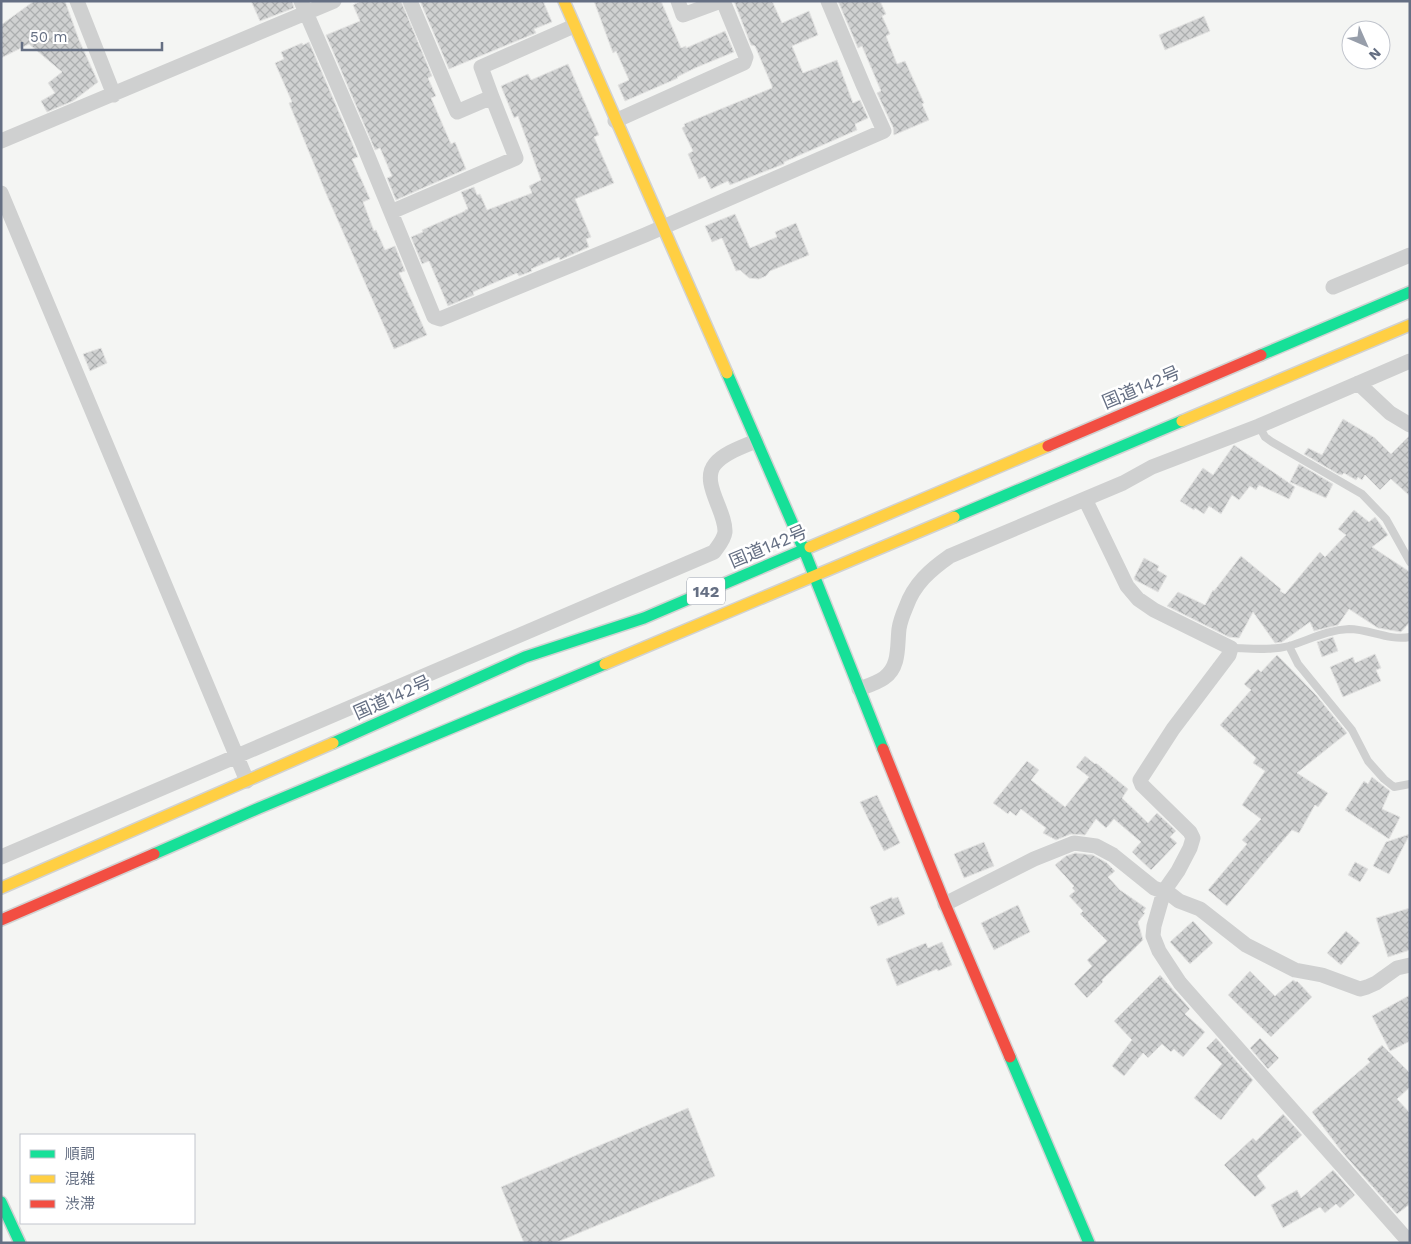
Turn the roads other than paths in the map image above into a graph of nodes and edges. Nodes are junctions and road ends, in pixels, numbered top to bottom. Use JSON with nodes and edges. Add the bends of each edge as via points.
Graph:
{"nodes":[{"id":1,"x":77,"y":1,"type":"edge"},
{"id":2,"x":334,"y":1,"type":"edge"},
{"id":3,"x":410,"y":1,"type":"edge"},
{"id":4,"x":564,"y":1,"type":"edge"},
{"id":5,"x":678,"y":1,"type":"edge"},
{"id":6,"x":722,"y":1,"type":"edge"},
{"id":7,"x":828,"y":1,"type":"edge"},
{"id":8,"x":303,"y":7,"type":"edge"},
{"id":9,"x":574,"y":26,"type":"junction"},
{"id":10,"x":114,"y":94,"type":"junction"},
{"id":11,"x":492,"y":97,"type":"junction"},
{"id":12,"x":615,"y":120,"type":"junction"},
{"id":13,"x":1,"y":140,"type":"edge"},
{"id":14,"x":1,"y":193,"type":"edge"},
{"id":15,"x":391,"y":212,"type":"junction"},
{"id":16,"x":662,"y":227,"type":"junction"},
{"id":17,"x":1410,"y":255,"type":"edge"},
{"id":18,"x":1333,"y":286,"type":"dead end"},
{"id":19,"x":1410,"y":292,"type":"edge"},
{"id":20,"x":1410,"y":324,"type":"edge"},
{"id":21,"x":1410,"y":361,"type":"edge"},
{"id":22,"x":1358,"y":383,"type":"junction"},
{"id":23,"x":1410,"y":425,"type":"edge"},
{"id":24,"x":1259,"y":426,"type":"junction"},
{"id":25,"x":756,"y":441,"type":"junction"},
{"id":26,"x":1085,"y":498,"type":"junction"},
{"id":27,"x":804,"y":550,"type":"junction"},
{"id":28,"x":1410,"y":562,"type":"edge"},
{"id":29,"x":814,"y":575,"type":"junction"},
{"id":30,"x":1410,"y":637,"type":"edge"},
{"id":31,"x":1289,"y":646,"type":"junction"},
{"id":32,"x":1231,"y":648,"type":"junction"},
{"id":33,"x":859,"y":689,"type":"junction"},
{"id":34,"x":238,"y":756,"type":"junction"},
{"id":35,"x":247,"y":781,"type":"junction"},
{"id":36,"x":1410,"y":784,"type":"edge"},
{"id":37,"x":1,"y":857,"type":"edge"},
{"id":38,"x":1,"y":888,"type":"edge"},
{"id":39,"x":1164,"y":891,"type":"junction"},
{"id":40,"x":945,"y":904,"type":"junction"},
{"id":41,"x":1,"y":920,"type":"edge"},
{"id":42,"x":1410,"y":965,"type":"edge"},
{"id":43,"x":1,"y":1202,"type":"edge"},
{"id":44,"x":20,"y":1243,"type":"edge"},
{"id":45,"x":1089,"y":1243,"type":"edge"},
{"id":46,"x":1410,"y":1243,"type":"edge"}],
"edges":[{"from":1,"to":10,"type":"street"},
{"from":2,"to":8,"type":"street"},
{"from":3,"to":11,"type":"street","via":[[457,112]]},
{"from":4,"to":9,"type":"main road"},
{"from":5,"to":6,"type":"street","via":[[684,15]]},
{"from":6,"to":12,"type":"street","via":[[746,57],[744,63]]},
{"from":7,"to":16,"type":"street","via":[[884,131]]},
{"from":8,"to":10,"type":"street"},
{"from":8,"to":15,"type":"street"},
{"from":9,"to":11,"type":"street","via":[[481,67]]},
{"from":9,"to":12,"type":"main road"},
{"from":10,"to":13,"type":"street"},
{"from":11,"to":15,"type":"street","via":[[516,158]]},
{"from":12,"to":16,"type":"main road"},
{"from":14,"to":34,"type":"street"},
{"from":15,"to":16,"type":"street","via":[[434,316],[440,319]]},
{"from":16,"to":25,"type":"main road"},
{"from":17,"to":18,"type":"street"},
{"from":19,"to":27,"type":"main road","name":"国道142号","number":"142"},
{"from":20,"to":29,"type":"main road","number":"142"},
{"from":21,"to":22,"type":"street"},
{"from":22,"to":23,"type":"street","via":[[1390,413]]},
{"from":22,"to":24,"type":"street"},
{"from":24,"to":26,"type":"street","via":[[1152,467]]},
{"from":24,"to":28,"type":"lane","via":[[1272,442],[1362,494],[1386,519]]},
{"from":25,"to":27,"type":"main road"},
{"from":25,"to":34,"type":"street","via":[[727,455],[715,464],[709,474],[725,532],[714,552]]},
{"from":26,"to":32,"type":"street","via":[[1127,586],[1138,599]]},
{"from":26,"to":33,"type":"street","via":[[950,556],[926,574],[913,590],[906,606],[894,667],[885,678]]},
{"from":27,"to":29,"type":"main road"},
{"from":27,"to":35,"type":"main road","name":"国道142号","number":"142","via":[[644,618],[525,657]]},
{"from":29,"to":33,"type":"main road"},
{"from":29,"to":41,"type":"main road","number":"142"},
{"from":30,"to":31,"type":"lane","via":[[1400,639],[1349,629],[1326,632]]},
{"from":31,"to":32,"type":"lane"},
{"from":31,"to":36,"type":"lane","via":[[1298,664],[1352,730],[1368,761],[1394,787]]},
{"from":32,"to":39,"type":"street","via":[[1140,780],[1193,838],[1178,871]]},
{"from":33,"to":40,"type":"main road"},
{"from":34,"to":35,"type":"street"},
{"from":34,"to":37,"type":"street"},
{"from":35,"to":38,"type":"main road","name":"国道142号","number":"142"},
{"from":39,"to":40,"type":"street","via":[[1154,888],[1113,855],[1096,846],[1074,843],[1034,859]]},
{"from":39,"to":42,"type":"street","via":[[1200,909],[1246,945],[1294,970],[1322,975],[1360,989],[1376,983],[1397,968]]},
{"from":39,"to":46,"type":"street","via":[[1153,936],[1180,983]]},
{"from":40,"to":45,"type":"main road"},
{"from":43,"to":44,"type":"main road"}]}
